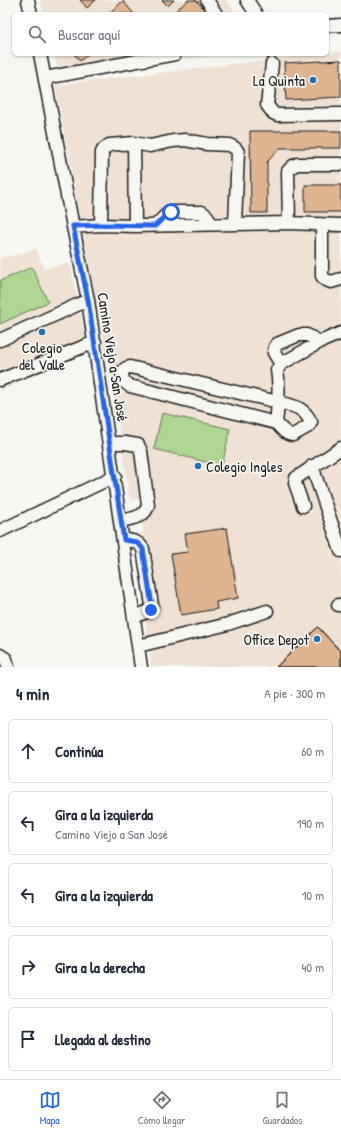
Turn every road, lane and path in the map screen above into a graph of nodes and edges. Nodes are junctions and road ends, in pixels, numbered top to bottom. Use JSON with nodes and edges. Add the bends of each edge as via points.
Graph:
{"nodes":[{"id":1,"x":28,"y":0,"type":"edge"},
{"id":2,"x":207,"y":0,"type":"edge"},
{"id":3,"x":247,"y":0,"type":"edge"},
{"id":4,"x":31,"y":12,"type":"edge"},
{"id":5,"x":215,"y":12,"type":"edge"},
{"id":6,"x":255,"y":12,"type":"edge"},
{"id":7,"x":341,"y":25,"type":"edge"},
{"id":8,"x":329,"y":26,"type":"edge"},
{"id":9,"x":40,"y":56,"type":"edge"},
{"id":10,"x":164,"y":56,"type":"edge"},
{"id":11,"x":272,"y":64,"type":"dead end"},
{"id":12,"x":45,"y":78,"type":"junction"},
{"id":13,"x":341,"y":114,"type":"edge"},
{"id":14,"x":134,"y":143,"type":"junction"},
{"id":15,"x":341,"y":164,"type":"edge"},
{"id":16,"x":289,"y":223,"type":"junction"},
{"id":17,"x":235,"y":224,"type":"junction"},
{"id":18,"x":101,"y":225,"type":"junction"},
{"id":19,"x":322,"y":225,"type":"junction"},
{"id":20,"x":341,"y":225,"type":"edge"},
{"id":21,"x":73,"y":226,"type":"junction"},
{"id":22,"x":135,"y":226,"type":"junction"},
{"id":23,"x":341,"y":279,"type":"edge"},
{"id":24,"x":88,"y":300,"type":"junction"},
{"id":25,"x":341,"y":333,"type":"edge"},
{"id":26,"x":0,"y":340,"type":"edge"},
{"id":27,"x":95,"y":342,"type":"junction"},
{"id":28,"x":320,"y":342,"type":"junction"},
{"id":29,"x":281,"y":364,"type":"junction"},
{"id":30,"x":0,"y":380,"type":"edge"},
{"id":31,"x":278,"y":402,"type":"junction"},
{"id":32,"x":276,"y":423,"type":"junction"},
{"id":33,"x":110,"y":443,"type":"junction"},
{"id":34,"x":341,"y":448,"type":"edge"},
{"id":35,"x":312,"y":466,"type":"junction"},
{"id":36,"x":114,"y":476,"type":"junction"},
{"id":37,"x":303,"y":506,"type":"dead end"},
{"id":38,"x":121,"y":521,"type":"junction"},
{"id":39,"x":0,"y":531,"type":"edge"},
{"id":40,"x":124,"y":540,"type":"junction"},
{"id":41,"x":341,"y":551,"type":"edge"},
{"id":42,"x":267,"y":610,"type":"dead end"},
{"id":43,"x":134,"y":617,"type":"junction"},
{"id":44,"x":138,"y":646,"type":"junction"},
{"id":45,"x":0,"y":655,"type":"edge"},
{"id":46,"x":8,"y":667,"type":"edge"},
{"id":47,"x":142,"y":667,"type":"edge"}],
"edges":[{"from":1,"to":4,"type":"street"},
{"from":2,"to":5,"type":"street"},
{"from":3,"to":6,"type":"street"},
{"from":7,"to":8,"type":"street"},
{"from":9,"to":12,"type":"street","name":"Camino Viejo a San José"},
{"from":10,"to":12,"type":"street"},
{"from":11,"to":13,"type":"street","via":[[267,105],[277,115]]},
{"from":12,"to":21,"type":"street","name":"Camino Viejo a San José"},
{"from":14,"to":17,"type":"street","via":[[150,146],[185,140],[233,146],[238,152]]},
{"from":14,"to":18,"type":"street","via":[[109,145],[102,152]]},
{"from":14,"to":22,"type":"street"},
{"from":15,"to":16,"type":"street","via":[[297,164],[288,171]]},
{"from":16,"to":17,"type":"street"},
{"from":16,"to":19,"type":"street"},
{"from":17,"to":22,"type":"street"},
{"from":18,"to":21,"type":"street"},
{"from":18,"to":22,"type":"street"},
{"from":19,"to":20,"type":"street"},
{"from":19,"to":23,"type":"street","via":[[322,276],[331,282]]},
{"from":21,"to":24,"type":"street","name":"Camino Viejo a San José"},
{"from":24,"to":26,"type":"street"},
{"from":24,"to":27,"type":"street","name":"Camino Viejo a San José"},
{"from":25,"to":28,"type":"street"},
{"from":27,"to":30,"type":"street"},
{"from":27,"to":33,"type":"street","name":"Camino Viejo a San José"},
{"from":28,"to":29,"type":"street"},
{"from":28,"to":29,"type":"street","via":[[306,335],[299,335],[277,344],[274,353]]},
{"from":29,"to":31,"type":"street","via":[[277,370]]},
{"from":31,"to":32,"type":"street"},
{"from":31,"to":32,"type":"street","via":[[298,407],[311,424],[291,436]]},
{"from":31,"to":32,"type":"street","via":[[130,367],[122,372],[123,381],[130,386]]},
{"from":33,"to":36,"type":"street","name":"Camino Viejo a San José"},
{"from":33,"to":38,"type":"street","via":[[138,445],[141,451],[147,509],[140,516]]},
{"from":34,"to":35,"type":"street"},
{"from":35,"to":37,"type":"street","via":[[298,476],[294,484]]},
{"from":35,"to":41,"type":"street"},
{"from":36,"to":38,"type":"street","name":"Camino Viejo a San José"},
{"from":36,"to":39,"type":"street"},
{"from":38,"to":40,"type":"street","name":"Camino Viejo a San José"},
{"from":40,"to":43,"type":"street","name":"Camino Viejo a San José"},
{"from":40,"to":43,"type":"street","via":[[135,541],[143,549],[152,606],[150,611]]},
{"from":42,"to":44,"type":"street","via":[[228,624]]},
{"from":43,"to":44,"type":"street","name":"Camino Viejo a San José"},
{"from":44,"to":47,"type":"street","name":"Camino Viejo a San José"},
{"from":45,"to":46,"type":"street","via":[[6,659]]}]}
